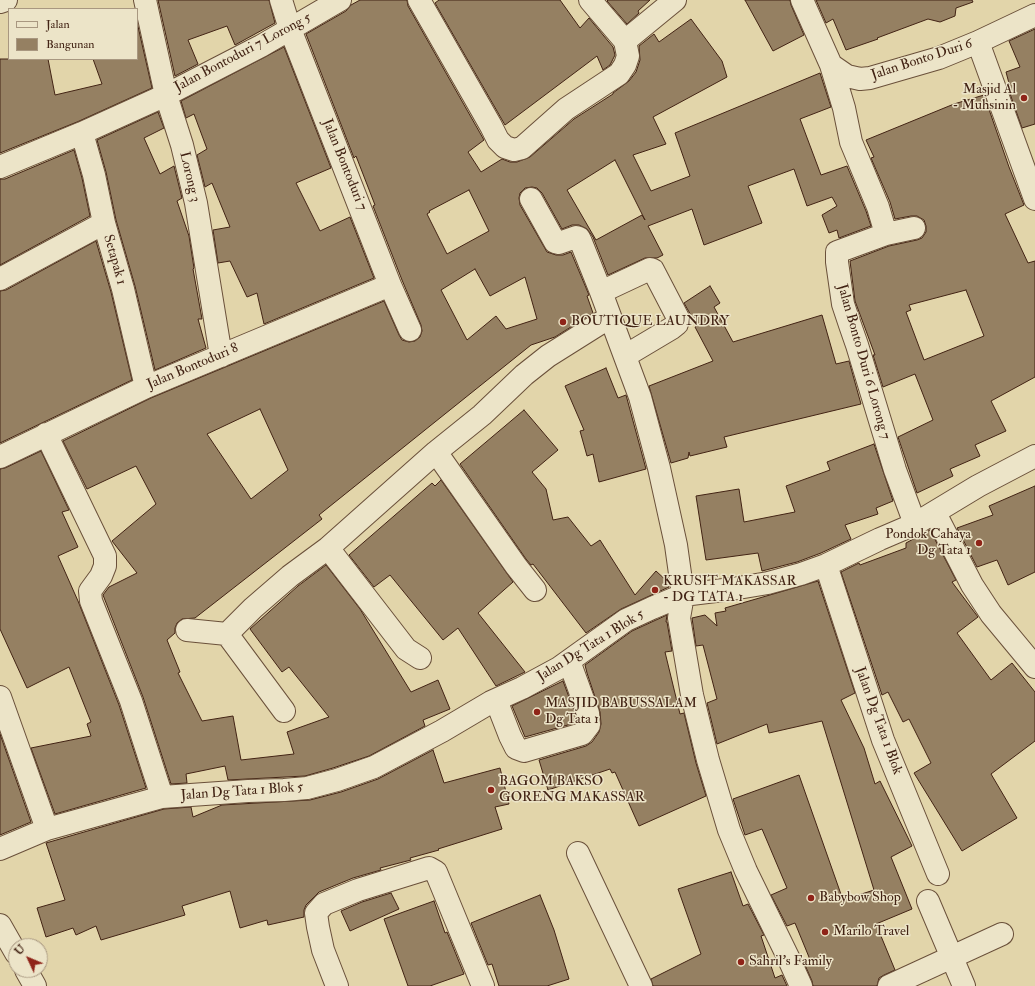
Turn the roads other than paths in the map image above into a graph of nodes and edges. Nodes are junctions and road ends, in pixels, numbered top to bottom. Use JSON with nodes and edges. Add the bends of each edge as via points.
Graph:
{"nodes":[{"id":1,"x":6,"y":0,"type":"edge"},
{"id":2,"x":145,"y":0,"type":"edge"},
{"id":3,"x":281,"y":0,"type":"edge"},
{"id":4,"x":340,"y":0,"type":"edge"},
{"id":5,"x":419,"y":0,"type":"edge"},
{"id":6,"x":590,"y":0,"type":"edge"},
{"id":7,"x":674,"y":0,"type":"edge"},
{"id":8,"x":802,"y":0,"type":"edge"},
{"id":9,"x":0,"y":2,"type":"edge"},
{"id":10,"x":1035,"y":15,"type":"edge"},
{"id":11,"x":290,"y":29,"type":"junction"},
{"id":12,"x":625,"y":41,"type":"junction"},
{"id":13,"x":978,"y":42,"type":"junction"},
{"id":14,"x":831,"y":65,"type":"junction"},
{"id":15,"x":166,"y":95,"type":"junction"},
{"id":16,"x":82,"y":133,"type":"junction"},
{"id":17,"x":0,"y":167,"type":"edge"},
{"id":18,"x":531,"y":199,"type":"dead end"},
{"id":19,"x":1035,"y":199,"type":"edge"},
{"id":20,"x":104,"y":223,"type":"junction"},
{"id":21,"x":914,"y":228,"type":"dead end"},
{"id":22,"x":886,"y":234,"type":"junction"},
{"id":23,"x":0,"y":278,"type":"edge"},
{"id":24,"x":390,"y":285,"type":"junction"},
{"id":25,"x":601,"y":292,"type":"junction"},
{"id":26,"x":610,"y":317,"type":"junction"},
{"id":27,"x":410,"y":330,"type":"dead end"},
{"id":28,"x":221,"y":356,"type":"junction"},
{"id":29,"x":625,"y":356,"type":"junction"},
{"id":30,"x":146,"y":387,"type":"junction"},
{"id":31,"x":46,"y":434,"type":"junction"},
{"id":32,"x":436,"y":452,"type":"junction"},
{"id":33,"x":1035,"y":456,"type":"edge"},
{"id":34,"x":0,"y":457,"type":"edge"},
{"id":35,"x":935,"y":514,"type":"junction"},
{"id":36,"x":915,"y":524,"type":"junction"},
{"id":37,"x":328,"y":548,"type":"junction"},
{"id":38,"x":826,"y":565,"type":"junction"},
{"id":39,"x":535,"y":590,"type":"dead end"},
{"id":40,"x":683,"y":595,"type":"junction"},
{"id":41,"x":187,"y":630,"type":"dead end"},
{"id":42,"x":227,"y":634,"type":"junction"},
{"id":43,"x":420,"y":658,"type":"dead end"},
{"id":44,"x":569,"y":661,"type":"junction"},
{"id":45,"x":1035,"y":667,"type":"edge"},
{"id":46,"x":0,"y":697,"type":"edge"},
{"id":47,"x":496,"y":700,"type":"junction"},
{"id":48,"x":284,"y":711,"type":"dead end"},
{"id":49,"x":162,"y":797,"type":"junction"},
{"id":50,"x":47,"y":829,"type":"junction"},
{"id":51,"x":0,"y":849,"type":"edge"},
{"id":52,"x":578,"y":853,"type":"dead end"},
{"id":53,"x":938,"y":874,"type":"dead end"},
{"id":54,"x":928,"y":901,"type":"dead end"},
{"id":55,"x":0,"y":925,"type":"edge"},
{"id":56,"x":1002,"y":934,"type":"dead end"},
{"id":57,"x":8,"y":939,"type":"edge"},
{"id":58,"x":952,"y":957,"type":"junction"},
{"id":59,"x":337,"y":986,"type":"edge"},
{"id":60,"x":483,"y":986,"type":"edge"},
{"id":61,"x":641,"y":986,"type":"edge"},
{"id":62,"x":800,"y":986,"type":"edge"},
{"id":63,"x":889,"y":986,"type":"edge"},
{"id":64,"x":964,"y":986,"type":"edge"}],
"edges":[{"from":1,"to":9,"type":"street"},
{"from":2,"to":15,"type":"street","name":"Lorong 3"},
{"from":3,"to":11,"type":"street","name":"Jalan Bontoduri 7"},
{"from":4,"to":11,"type":"street","name":"Jalan Bontoduri 7 Lorong 5"},
{"from":5,"to":12,"type":"street","via":[[498,140],[505,147],[514,150],[522,148],[566,109],[619,74],[628,56]]},
{"from":6,"to":12,"type":"street"},
{"from":7,"to":12,"type":"street"},
{"from":8,"to":14,"type":"street"},
{"from":10,"to":13,"type":"street","name":"Jalan Bonto Duri 6"},
{"from":11,"to":15,"type":"street","name":"Jalan Bontoduri 7 Lorong 5","via":[[225,66]]},
{"from":11,"to":24,"type":"street","name":"Jalan Bontoduri 7"},
{"from":13,"to":14,"type":"street","name":"Jalan Bonto Duri 6","via":[[938,58],[870,78],[847,76]]},
{"from":13,"to":19,"type":"street"},
{"from":14,"to":22,"type":"street","via":[[851,142],[878,207]]},
{"from":15,"to":16,"type":"street","name":"Jalan Bontoduri 7 Lorong 5"},
{"from":15,"to":28,"type":"street","name":"Lorong 3","via":[[182,145],[196,203]]},
{"from":16,"to":17,"type":"street","name":"Jalan Bontoduri 7 Lorong 5"},
{"from":16,"to":20,"type":"street","name":"Setapak 1"},
{"from":18,"to":25,"type":"street","via":[[556,242],[579,238]]},
{"from":20,"to":23,"type":"street"},
{"from":20,"to":30,"type":"street","name":"Setapak 1","via":[[123,289]]},
{"from":21,"to":22,"type":"street"},
{"from":22,"to":36,"type":"street","name":"Jalan Bonto Duri 6 Lorong 7","via":[[837,252],[837,262],[850,325],[895,470]]},
{"from":24,"to":27,"type":"street","name":"Jalan Bontoduri 7"},
{"from":24,"to":28,"type":"street","name":"Jalan Bontoduri 8"},
{"from":25,"to":26,"type":"street"},
{"from":25,"to":29,"type":"street","via":[[650,269],[653,270],[678,318],[677,324],[672,328]]},
{"from":26,"to":29,"type":"street"},
{"from":26,"to":32,"type":"street","via":[[548,356]]},
{"from":28,"to":30,"type":"street","name":"Jalan Bontoduri 8"},
{"from":29,"to":40,"type":"street","via":[[640,397],[665,492]]},
{"from":30,"to":31,"type":"street","name":"Jalan Bontoduri 8"},
{"from":31,"to":34,"type":"street","name":"Jalan Bontoduri 8"},
{"from":31,"to":49,"type":"street","via":[[105,556],[101,576],[90,591],[91,601],[132,701]]},
{"from":32,"to":37,"type":"street"},
{"from":32,"to":39,"type":"street"},
{"from":33,"to":35,"type":"street","name":"Jalan Dg Tata 1 Blok 5","via":[[978,486]]},
{"from":35,"to":36,"type":"street","name":"Jalan Dg Tata 1 Blok 5"},
{"from":35,"to":45,"type":"street","via":[[972,585],[991,614]]},
{"from":36,"to":38,"type":"street","name":"Jalan Dg Tata 1 Blok 5"},
{"from":37,"to":42,"type":"street","via":[[290,576]]},
{"from":37,"to":43,"type":"street","via":[[406,649]]},
{"from":38,"to":40,"type":"street","name":"Jalan Dg Tata 1 Blok 5","via":[[768,583]]},
{"from":38,"to":53,"type":"street","name":"Jalan Dg Tata 1 Blok","via":[[883,740]]},
{"from":40,"to":44,"type":"street","name":"Jalan Dg Tata 1 Blok 5","via":[[626,620]]},
{"from":40,"to":62,"type":"street","via":[[679,618],[687,672],[717,792],[746,871]]},
{"from":41,"to":42,"type":"street"},
{"from":42,"to":48,"type":"street"},
{"from":44,"to":47,"type":"street","name":"Jalan Dg Tata 1 Blok 5"},
{"from":44,"to":47,"type":"street","via":[[588,713],[589,725],[582,734],[524,751],[516,748]]},
{"from":46,"to":50,"type":"street"},
{"from":47,"to":49,"type":"street","name":"Jalan Dg Tata 1 Blok 5","via":[[380,764],[337,780],[307,788]]},
{"from":49,"to":50,"type":"street","name":"Jalan Dg Tata 1 Blok 5"},
{"from":50,"to":51,"type":"street","name":"Jalan Dg Tata 1 Blok 5"},
{"from":52,"to":61,"type":"street"},
{"from":54,"to":58,"type":"street"},
{"from":55,"to":57,"type":"street"},
{"from":56,"to":58,"type":"street"},
{"from":58,"to":63,"type":"street"},
{"from":58,"to":64,"type":"street"},
{"from":59,"to":60,"type":"street","via":[[324,950],[316,913],[324,904],[358,890],[428,868],[436,872]]}]}
